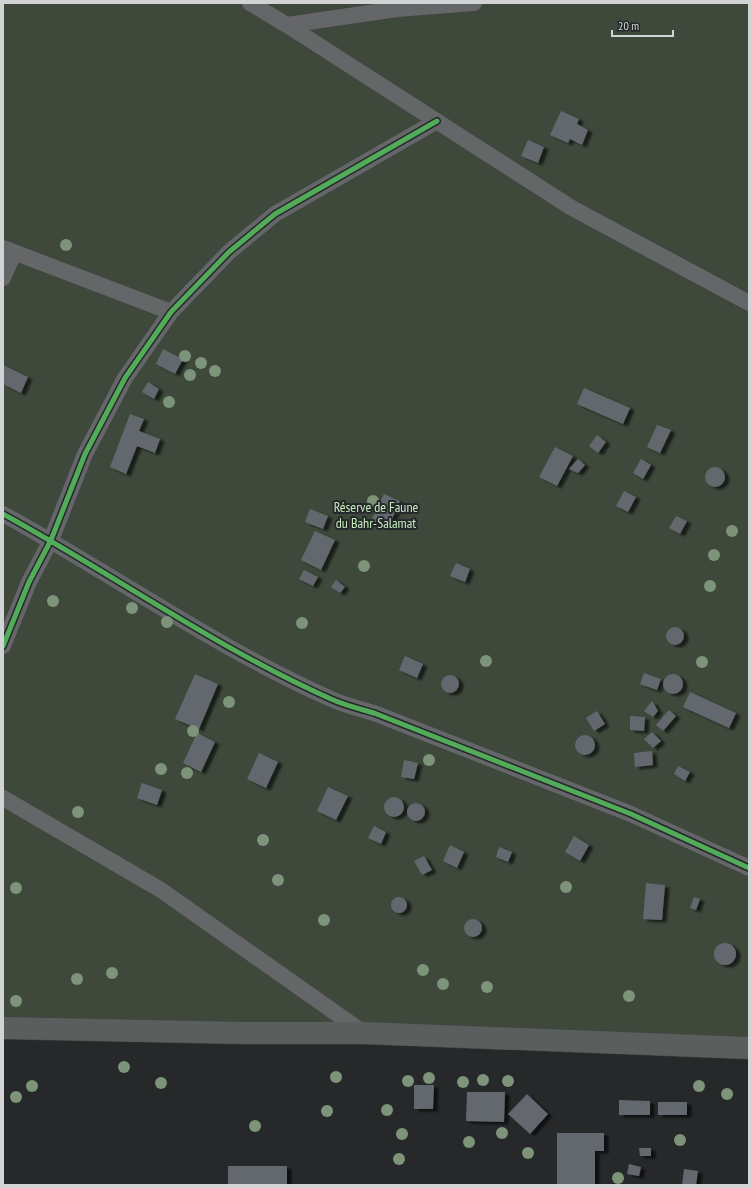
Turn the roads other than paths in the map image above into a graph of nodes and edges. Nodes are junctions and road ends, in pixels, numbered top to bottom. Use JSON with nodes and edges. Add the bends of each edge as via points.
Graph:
{"nodes":[{"id":1,"x":250,"y":3,"type":"edge"},
{"id":2,"x":474,"y":3,"type":"edge"},
{"id":3,"x":287,"y":25,"type":"junction"},
{"id":4,"x":437,"y":121,"type":"junction"},
{"id":5,"x":9,"y":250,"type":"edge"},
{"id":6,"x":3,"y":278,"type":"edge"},
{"id":7,"x":749,"y":303,"type":"edge"},
{"id":8,"x":171,"y":312,"type":"junction"},
{"id":9,"x":3,"y":514,"type":"edge"},
{"id":10,"x":51,"y":540,"type":"junction"},
{"id":11,"x":3,"y":646,"type":"edge"},
{"id":12,"x":3,"y":798,"type":"edge"},
{"id":13,"x":749,"y":868,"type":"edge"},
{"id":14,"x":3,"y":1028,"type":"edge"},
{"id":15,"x":364,"y":1033,"type":"junction"},
{"id":16,"x":749,"y":1048,"type":"edge"}],
"edges":[{"from":1,"to":3,"type":"street"},
{"from":2,"to":3,"type":"street","via":[[397,9]]},
{"from":3,"to":4,"type":"street"},
{"from":4,"to":7,"type":"street","via":[[572,208]]},
{"from":4,"to":8,"type":"street","via":[[275,214],[229,252]]},
{"from":5,"to":6,"type":"street"},
{"from":5,"to":8,"type":"street"},
{"from":8,"to":10,"type":"street","via":[[125,378],[85,454]]},
{"from":9,"to":10,"type":"street"},
{"from":10,"to":11,"type":"street","via":[[29,582]]},
{"from":10,"to":13,"type":"street","via":[[228,647],[332,699],[374,713],[631,814]]},
{"from":12,"to":15,"type":"street","via":[[161,890]]},
{"from":14,"to":15,"type":"main road"},
{"from":15,"to":16,"type":"main road"}]}
